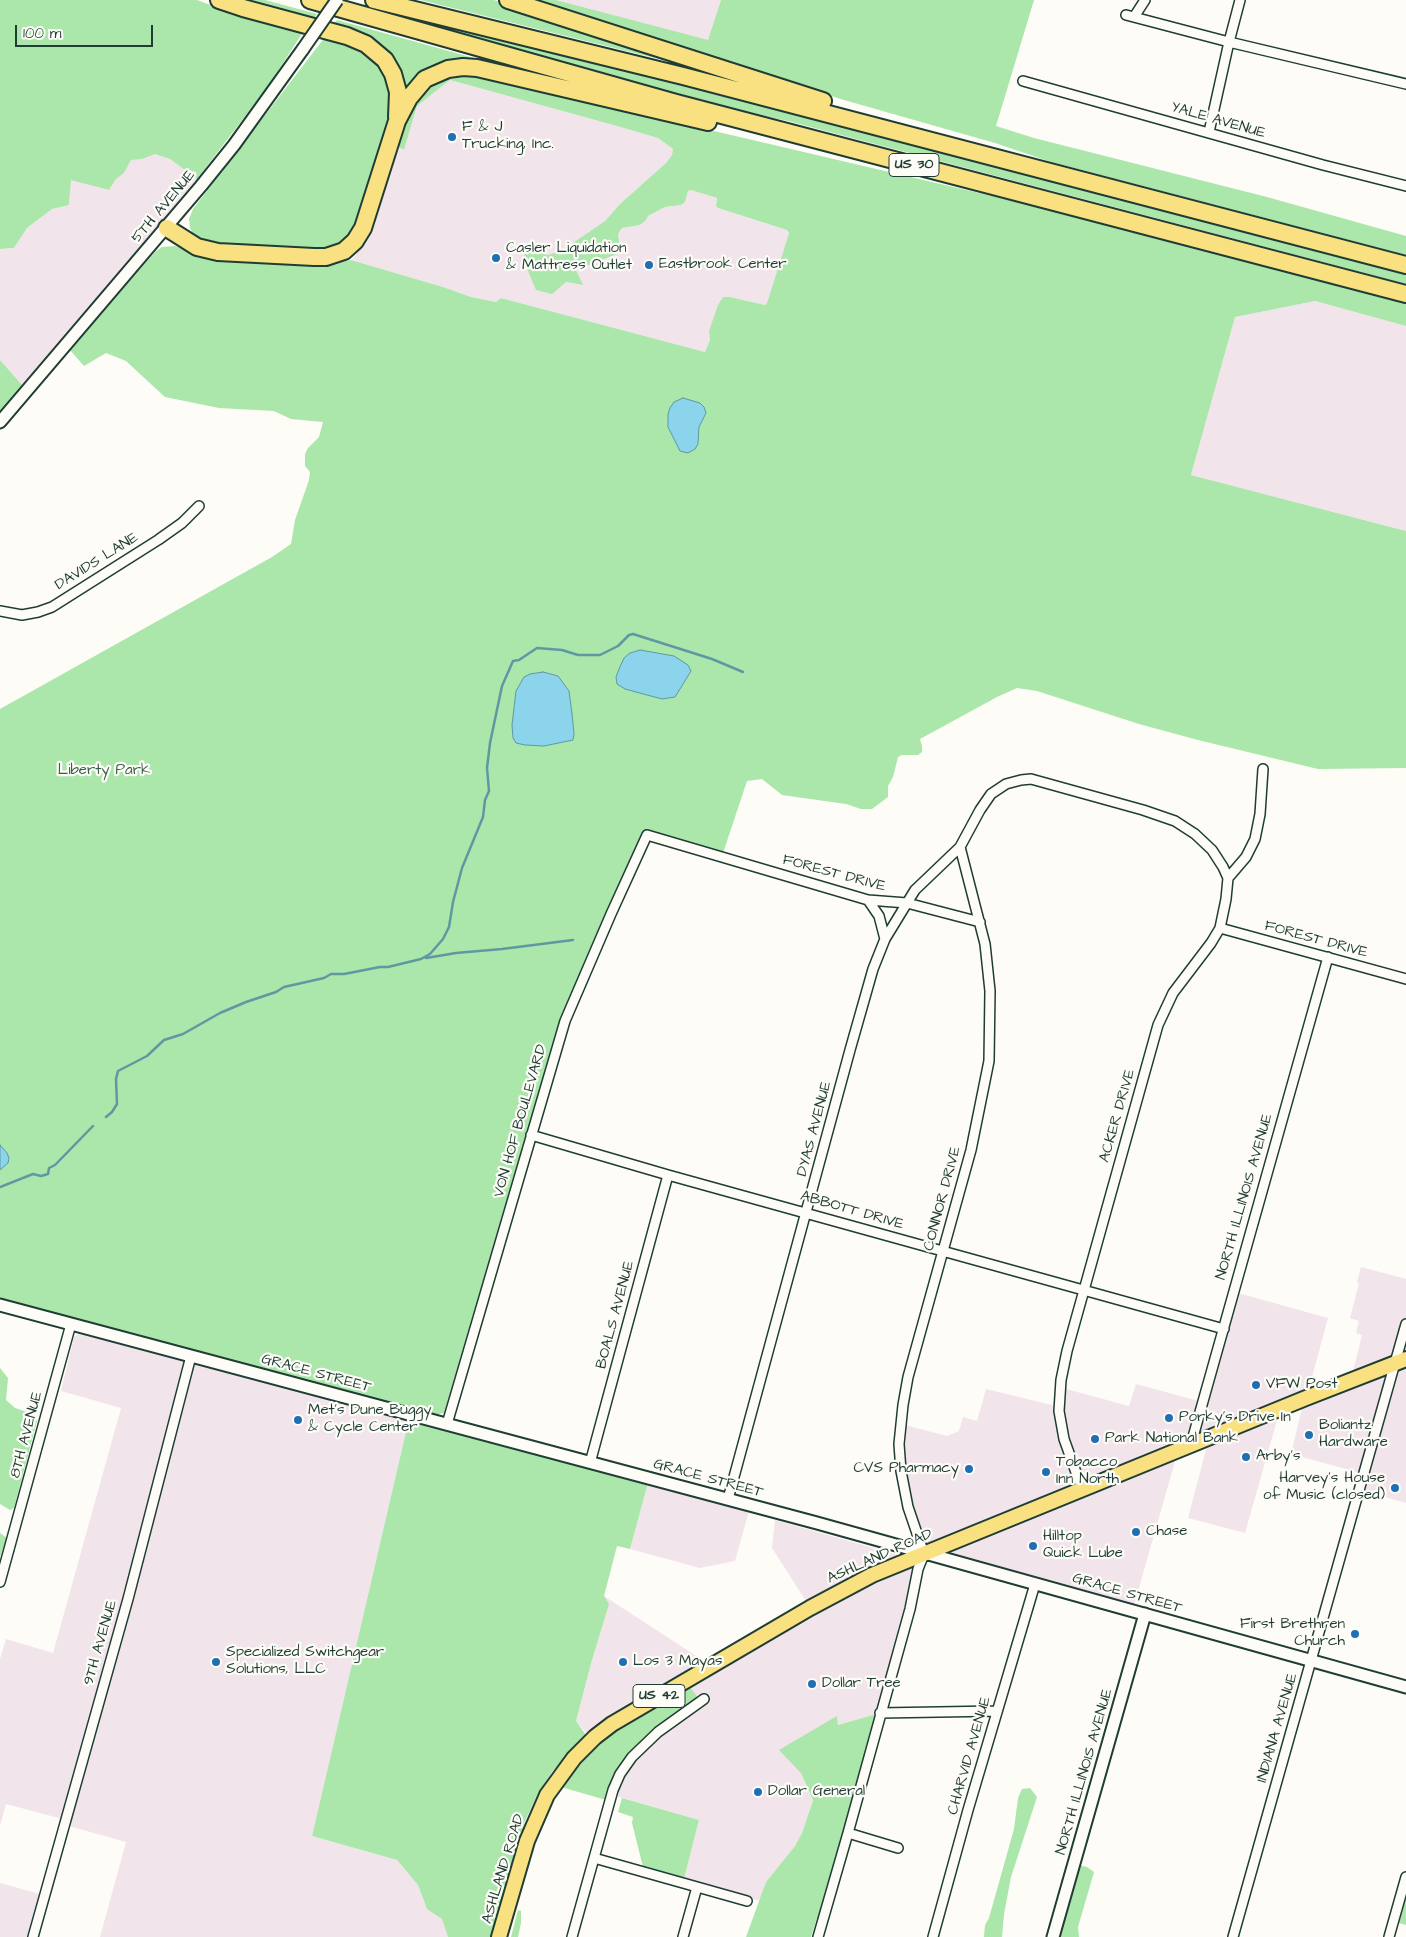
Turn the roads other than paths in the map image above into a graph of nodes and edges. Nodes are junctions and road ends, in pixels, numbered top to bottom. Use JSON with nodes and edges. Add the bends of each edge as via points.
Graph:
{"nodes":[{"id":1,"x":219,"y":0,"type":"edge"},
{"id":2,"x":310,"y":0,"type":"edge"},
{"id":3,"x":337,"y":0,"type":"edge"},
{"id":4,"x":374,"y":0,"type":"edge"},
{"id":5,"x":508,"y":0,"type":"edge"},
{"id":6,"x":1145,"y":0,"type":"edge"},
{"id":7,"x":1240,"y":0,"type":"edge"},
{"id":8,"x":1229,"y":42,"type":"junction"},
{"id":9,"x":1023,"y":81,"type":"dead end"},
{"id":10,"x":1406,"y":84,"type":"edge"},
{"id":11,"x":397,"y":122,"type":"junction"},
{"id":12,"x":1209,"y":132,"type":"junction"},
{"id":13,"x":1023,"y":164,"type":"junction"},
{"id":14,"x":986,"y":184,"type":"junction"},
{"id":15,"x":1406,"y":186,"type":"edge"},
{"id":16,"x":166,"y":228,"type":"junction"},
{"id":17,"x":1406,"y":265,"type":"edge"},
{"id":18,"x":1406,"y":294,"type":"edge"},
{"id":19,"x":0,"y":422,"type":"edge"},
{"id":20,"x":198,"y":506,"type":"dead end"},
{"id":21,"x":0,"y":611,"type":"edge"},
{"id":22,"x":1263,"y":769,"type":"dead end"},
{"id":23,"x":647,"y":835,"type":"joint"},
{"id":24,"x":960,"y":848,"type":"junction"},
{"id":25,"x":1228,"y":878,"type":"junction"},
{"id":26,"x":868,"y":900,"type":"junction"},
{"id":27,"x":907,"y":903,"type":"junction"},
{"id":28,"x":980,"y":922,"type":"junction"},
{"id":29,"x":1220,"y":928,"type":"junction"},
{"id":30,"x":885,"y":939,"type":"junction"},
{"id":31,"x":1328,"y":957,"type":"junction"},
{"id":32,"x":1406,"y":979,"type":"edge"},
{"id":33,"x":531,"y":1135,"type":"junction"},
{"id":34,"x":668,"y":1175,"type":"junction"},
{"id":35,"x":806,"y":1212,"type":"junction"},
{"id":36,"x":943,"y":1251,"type":"junction"},
{"id":37,"x":1083,"y":1290,"type":"junction"},
{"id":38,"x":0,"y":1305,"type":"edge"},
{"id":39,"x":71,"y":1324,"type":"junction"},
{"id":40,"x":1406,"y":1324,"type":"edge"},
{"id":41,"x":1224,"y":1329,"type":"junction"},
{"id":42,"x":191,"y":1356,"type":"junction"},
{"id":43,"x":1401,"y":1361,"type":"edge"},
{"id":44,"x":447,"y":1424,"type":"junction"},
{"id":45,"x":1192,"y":1444,"type":"junction"},
{"id":46,"x":590,"y":1463,"type":"junction"},
{"id":47,"x":1082,"y":1489,"type":"junction"},
{"id":48,"x":728,"y":1500,"type":"junction"},
{"id":49,"x":924,"y":1554,"type":"junction"},
{"id":50,"x":0,"y":1582,"type":"edge"},
{"id":51,"x":1035,"y":1584,"type":"junction"},
{"id":52,"x":1145,"y":1614,"type":"junction"},
{"id":53,"x":1311,"y":1661,"type":"junction"},
{"id":54,"x":1406,"y":1687,"type":"edge"},
{"id":55,"x":704,"y":1699,"type":"dead end"},
{"id":56,"x":997,"y":1710,"type":"junction"},
{"id":57,"x":880,"y":1713,"type":"junction"},
{"id":58,"x":848,"y":1833,"type":"junction"},
{"id":59,"x":898,"y":1848,"type":"dead end"},
{"id":60,"x":594,"y":1858,"type":"junction"},
{"id":61,"x":1406,"y":1877,"type":"edge"},
{"id":62,"x":697,"y":1887,"type":"junction"},
{"id":63,"x":746,"y":1901,"type":"dead end"},
{"id":64,"x":34,"y":1937,"type":"edge"},
{"id":65,"x":499,"y":1937,"type":"edge"},
{"id":66,"x":572,"y":1937,"type":"edge"},
{"id":67,"x":682,"y":1937,"type":"edge"},
{"id":68,"x":818,"y":1937,"type":"edge"},
{"id":69,"x":933,"y":1937,"type":"edge"},
{"id":70,"x":1054,"y":1937,"type":"edge"},
{"id":71,"x":1233,"y":1937,"type":"edge"},
{"id":72,"x":1389,"y":1937,"type":"edge"}],
"edges":[{"from":1,"to":11,"type":"highway","via":[[347,36],[373,48],[385,60],[396,83],[399,101]]},
{"from":2,"to":14,"type":"highway","number":"US 30","via":[[667,100]]},
{"from":3,"to":16,"type":"street","name":"5TH AVENUE","bridge":true,"via":[[234,145]]},
{"from":4,"to":13,"type":"highway","number":"US 30","via":[[674,73]]},
{"from":5,"to":13,"type":"highway","via":[[811,98],[992,148]]},
{"from":6,"to":8,"type":"street","via":[[1130,16]]},
{"from":7,"to":8,"type":"street"},
{"from":8,"to":10,"type":"street"},
{"from":8,"to":12,"type":"street"},
{"from":9,"to":12,"type":"street","name":"YALE AVENUE"},
{"from":11,"to":14,"type":"highway","via":[[414,91],[426,79],[448,69],[470,67],[903,168]]},
{"from":11,"to":16,"type":"highway","via":[[366,221],[355,241],[344,251],[326,257],[218,252],[197,246]]},
{"from":12,"to":15,"type":"street","name":"YALE AVENUE"},
{"from":13,"to":17,"type":"highway","number":"US 30"},
{"from":14,"to":18,"type":"highway","number":"US 30"},
{"from":16,"to":19,"type":"street","name":"5TH AVENUE"},
{"from":20,"to":21,"type":"street","name":"DAVIDS LANE","via":[[182,523],[158,540],[52,607],[22,615]]},
{"from":22,"to":25,"type":"street","via":[[1255,839],[1246,857]]},
{"from":23,"to":26,"type":"street","name":"FOREST DRIVE"},
{"from":23,"to":33,"type":"street","name":"VON HOF BOULEVARD","via":[[570,1007]]},
{"from":24,"to":25,"type":"street","via":[[991,794],[1013,781],[1031,779],[1182,824],[1212,850]]},
{"from":24,"to":27,"type":"street","via":[[915,890]]},
{"from":24,"to":28,"type":"street","name":"CONNOR DRIVE"},
{"from":25,"to":29,"type":"street","name":"ACKER DRIVE"},
{"from":26,"to":27,"type":"street","name":"FOREST DRIVE"},
{"from":26,"to":30,"type":"street","via":[[879,916]]},
{"from":27,"to":28,"type":"street"},
{"from":27,"to":30,"type":"street","name":"DYAS AVENUE"},
{"from":28,"to":36,"type":"street","name":"CONNOR DRIVE","via":[[990,991],[989,1061],[971,1150]]},
{"from":29,"to":31,"type":"street","name":"FOREST DRIVE"},
{"from":29,"to":37,"type":"street","name":"ACKER DRIVE","via":[[1173,993],[1158,1025]]},
{"from":30,"to":35,"type":"street","name":"DYAS AVENUE","via":[[873,969]]},
{"from":31,"to":32,"type":"street","name":"FOREST DRIVE"},
{"from":31,"to":41,"type":"street","name":"NORTH ILLINOIS AVENUE"},
{"from":33,"to":34,"type":"street","name":"ABBOTT DRIVE"},
{"from":33,"to":44,"type":"street","name":"VON HOF BOULEVARD"},
{"from":34,"to":35,"type":"street","name":"ABBOTT DRIVE"},
{"from":34,"to":46,"type":"street","name":"BOALS AVENUE"},
{"from":35,"to":36,"type":"street","name":"ABBOTT DRIVE"},
{"from":35,"to":48,"type":"street","name":"DYAS AVENUE"},
{"from":36,"to":37,"type":"street","name":"ABBOTT DRIVE"},
{"from":36,"to":49,"type":"street","name":"CONNOR DRIVE","via":[[908,1377],[900,1433],[903,1484]]},
{"from":37,"to":41,"type":"street","name":"ABBOTT DRIVE"},
{"from":37,"to":47,"type":"street","name":"ACKER DRIVE","via":[[1059,1395],[1064,1439]]},
{"from":38,"to":39,"type":"street","name":"GRACE STREET"},
{"from":39,"to":42,"type":"street","name":"GRACE STREET"},
{"from":39,"to":50,"type":"street","name":"8TH AVENUE"},
{"from":40,"to":43,"type":"street","name":"INDIANA AVENUE"},
{"from":41,"to":45,"type":"street","name":"NORTH ILLINOIS AVENUE"},
{"from":42,"to":44,"type":"street","name":"GRACE STREET"},
{"from":42,"to":64,"type":"street","name":"9TH AVENUE","via":[[128,1599]]},
{"from":43,"to":45,"type":"main road","name":"ASHLAND ROAD","number":"US 42"},
{"from":43,"to":53,"type":"street","name":"INDIANA AVENUE"},
{"from":44,"to":46,"type":"street","name":"GRACE STREET"},
{"from":45,"to":47,"type":"main road","name":"ASHLAND ROAD","number":"US 42"},
{"from":46,"to":48,"type":"street","name":"GRACE STREET"},
{"from":47,"to":49,"type":"main road","name":"ASHLAND ROAD","number":"US 42"},
{"from":48,"to":49,"type":"street","name":"GRACE STREET"},
{"from":49,"to":51,"type":"street","name":"GRACE STREET"},
{"from":49,"to":57,"type":"street"},
{"from":49,"to":65,"type":"main road","name":"ASHLAND ROAD","number":"US 42","via":[[872,1575],[810,1608],[633,1711],[595,1737],[553,1784],[539,1810]]},
{"from":51,"to":52,"type":"street","name":"GRACE STREET"},
{"from":51,"to":56,"type":"street","name":"CHARVID AVENUE"},
{"from":52,"to":53,"type":"street","name":"GRACE STREET"},
{"from":52,"to":70,"type":"street","name":"NORTH ILLINOIS AVENUE"},
{"from":53,"to":54,"type":"street","name":"GRACE STREET"},
{"from":53,"to":71,"type":"street","name":"INDIANA AVENUE"},
{"from":55,"to":60,"type":"street","via":[[669,1723],[626,1764],[613,1790]]},
{"from":56,"to":57,"type":"street"},
{"from":56,"to":69,"type":"street","name":"CHARVID AVENUE"},
{"from":57,"to":58,"type":"street"},
{"from":58,"to":59,"type":"street"},
{"from":58,"to":68,"type":"street"},
{"from":60,"to":62,"type":"street"},
{"from":60,"to":66,"type":"street"},
{"from":61,"to":72,"type":"street"},
{"from":62,"to":63,"type":"street"},
{"from":62,"to":67,"type":"street"}]}
